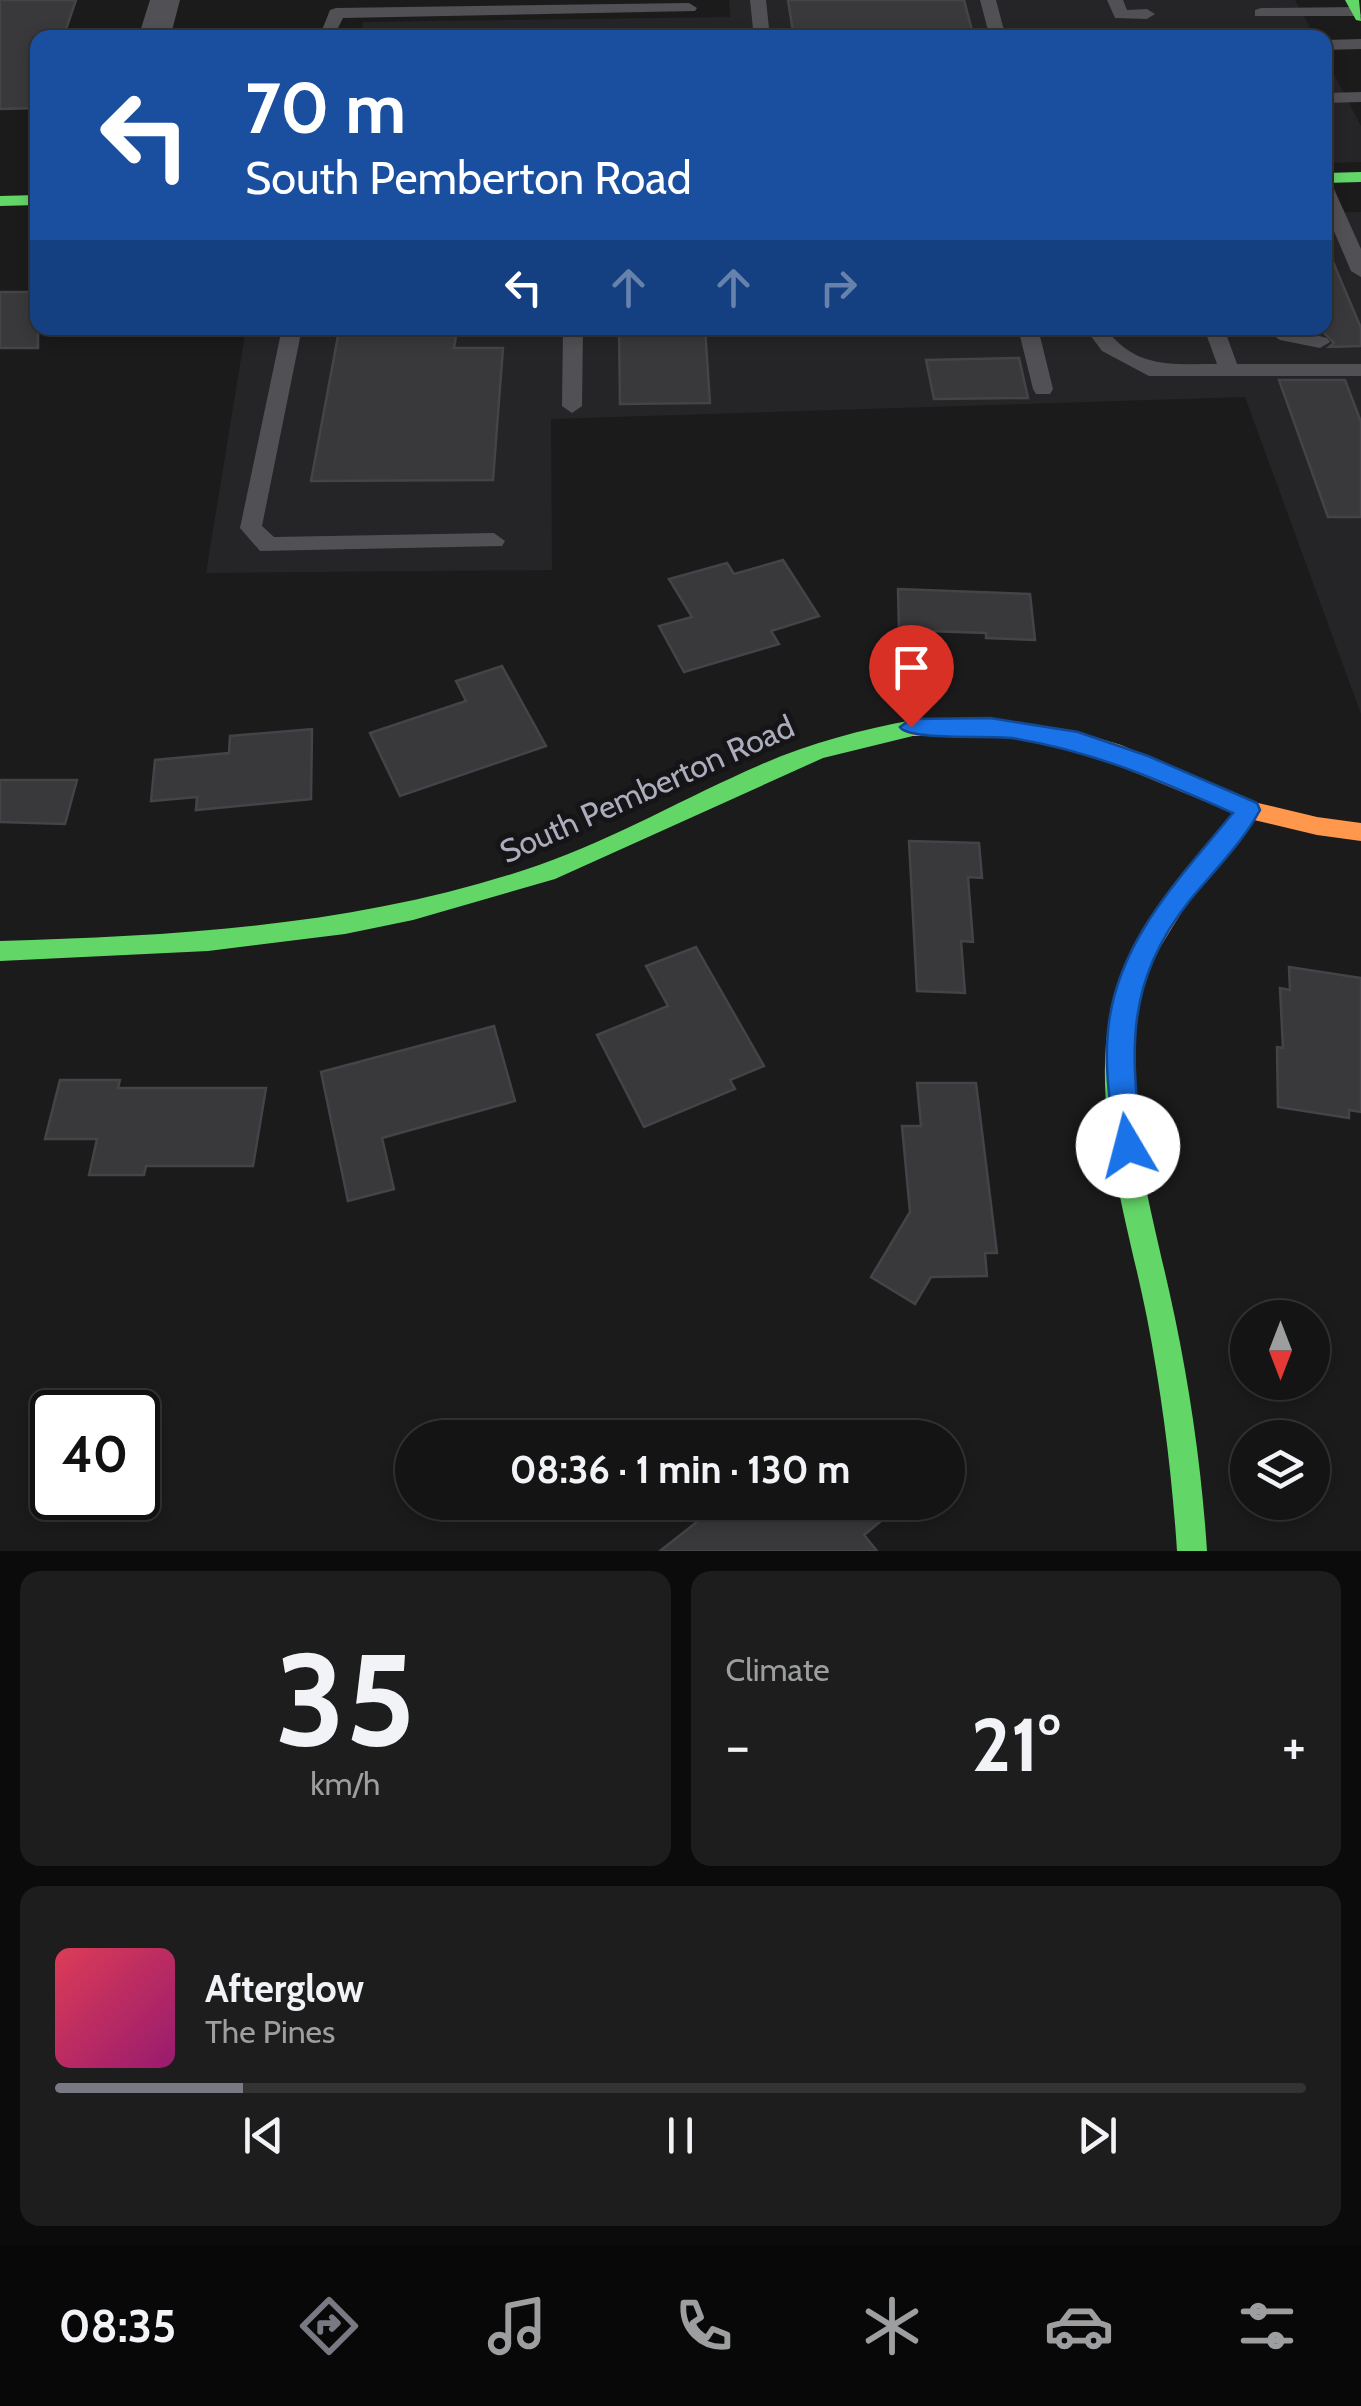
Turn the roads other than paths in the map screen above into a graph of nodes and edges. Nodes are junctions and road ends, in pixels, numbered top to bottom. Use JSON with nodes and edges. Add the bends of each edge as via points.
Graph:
{"nodes":[{"id":1,"x":165,"y":0,"type":"edge"},
{"id":2,"x":758,"y":0,"type":"edge"},
{"id":3,"x":988,"y":0,"type":"edge"},
{"id":4,"x":1115,"y":0,"type":"edge"},
{"id":5,"x":689,"y":8,"type":"dead end"},
{"id":6,"x":1357,"y":10,"type":"edge"},
{"id":7,"x":1261,"y":13,"type":"dead end"},
{"id":8,"x":1147,"y":14,"type":"dead end"},
{"id":9,"x":156,"y":30,"type":"edge"},
{"id":10,"x":331,"y":30,"type":"edge"},
{"id":11,"x":761,"y":30,"type":"edge"},
{"id":12,"x":996,"y":30,"type":"edge"},
{"id":13,"x":1361,"y":44,"type":"edge"},
{"id":14,"x":1332,"y":45,"type":"edge"},
{"id":15,"x":1361,"y":97,"type":"edge"},
{"id":16,"x":1332,"y":98,"type":"edge"},
{"id":17,"x":1361,"y":177,"type":"edge"},
{"id":18,"x":1332,"y":178,"type":"edge"},
{"id":19,"x":0,"y":200,"type":"edge"},
{"id":20,"x":30,"y":200,"type":"edge"},
{"id":21,"x":1334,"y":231,"type":"edge"},
{"id":22,"x":1360,"y":268,"type":"edge"},
{"id":23,"x":291,"y":335,"type":"edge"},
{"id":24,"x":573,"y":335,"type":"edge"},
{"id":25,"x":1030,"y":335,"type":"edge"},
{"id":26,"x":1100,"y":335,"type":"edge"},
{"id":27,"x":1216,"y":335,"type":"edge"},
{"id":28,"x":1285,"y":335,"type":"edge"},
{"id":29,"x":1320,"y":342,"type":"dead end"},
{"id":30,"x":1229,"y":370,"type":"junction"},
{"id":31,"x":1361,"y":370,"type":"edge"},
{"id":32,"x":1043,"y":389,"type":"dead end"},
{"id":33,"x":572,"y":406,"type":"dead end"},
{"id":34,"x":494,"y":542,"type":"dead end"},
{"id":35,"x":1249,"y":810,"type":"junction"},
{"id":36,"x":1361,"y":832,"type":"edge"},
{"id":37,"x":0,"y":950,"type":"edge"},
{"id":38,"x":1192,"y":1551,"type":"edge"}],
"edges":[{"from":1,"to":9,"type":"street"},
{"from":2,"to":11,"type":"lane"},
{"from":3,"to":12,"type":"lane"},
{"from":4,"to":8,"type":"lane","via":[[1121,14]]},
{"from":5,"to":10,"type":"lane","via":[[336,13]]},
{"from":6,"to":7,"type":"lane"},
{"from":13,"to":14,"type":"lane"},
{"from":15,"to":16,"type":"lane"},
{"from":17,"to":18,"type":"street"},
{"from":19,"to":20,"type":"street"},
{"from":21,"to":22,"type":"lane"},
{"from":23,"to":34,"type":"lane","via":[[251,528],[256,538],[268,545]]},
{"from":24,"to":33,"type":"lane"},
{"from":25,"to":32,"type":"lane"},
{"from":26,"to":30,"type":"lane","via":[[1149,370]]},
{"from":27,"to":30,"type":"lane"},
{"from":28,"to":29,"type":"lane"},
{"from":30,"to":31,"type":"lane"},
{"from":35,"to":36,"type":"street","name":"South Pemberton Road"},
{"from":35,"to":37,"type":"street","name":"South Pemberton Road","via":[[1070,738],[990,726],[911,727],[771,766],[554,869],[483,894],[209,943]]},
{"from":35,"to":38,"type":"street","via":[[1148,940],[1120,1030],[1122,1111],[1181,1441]]}]}
